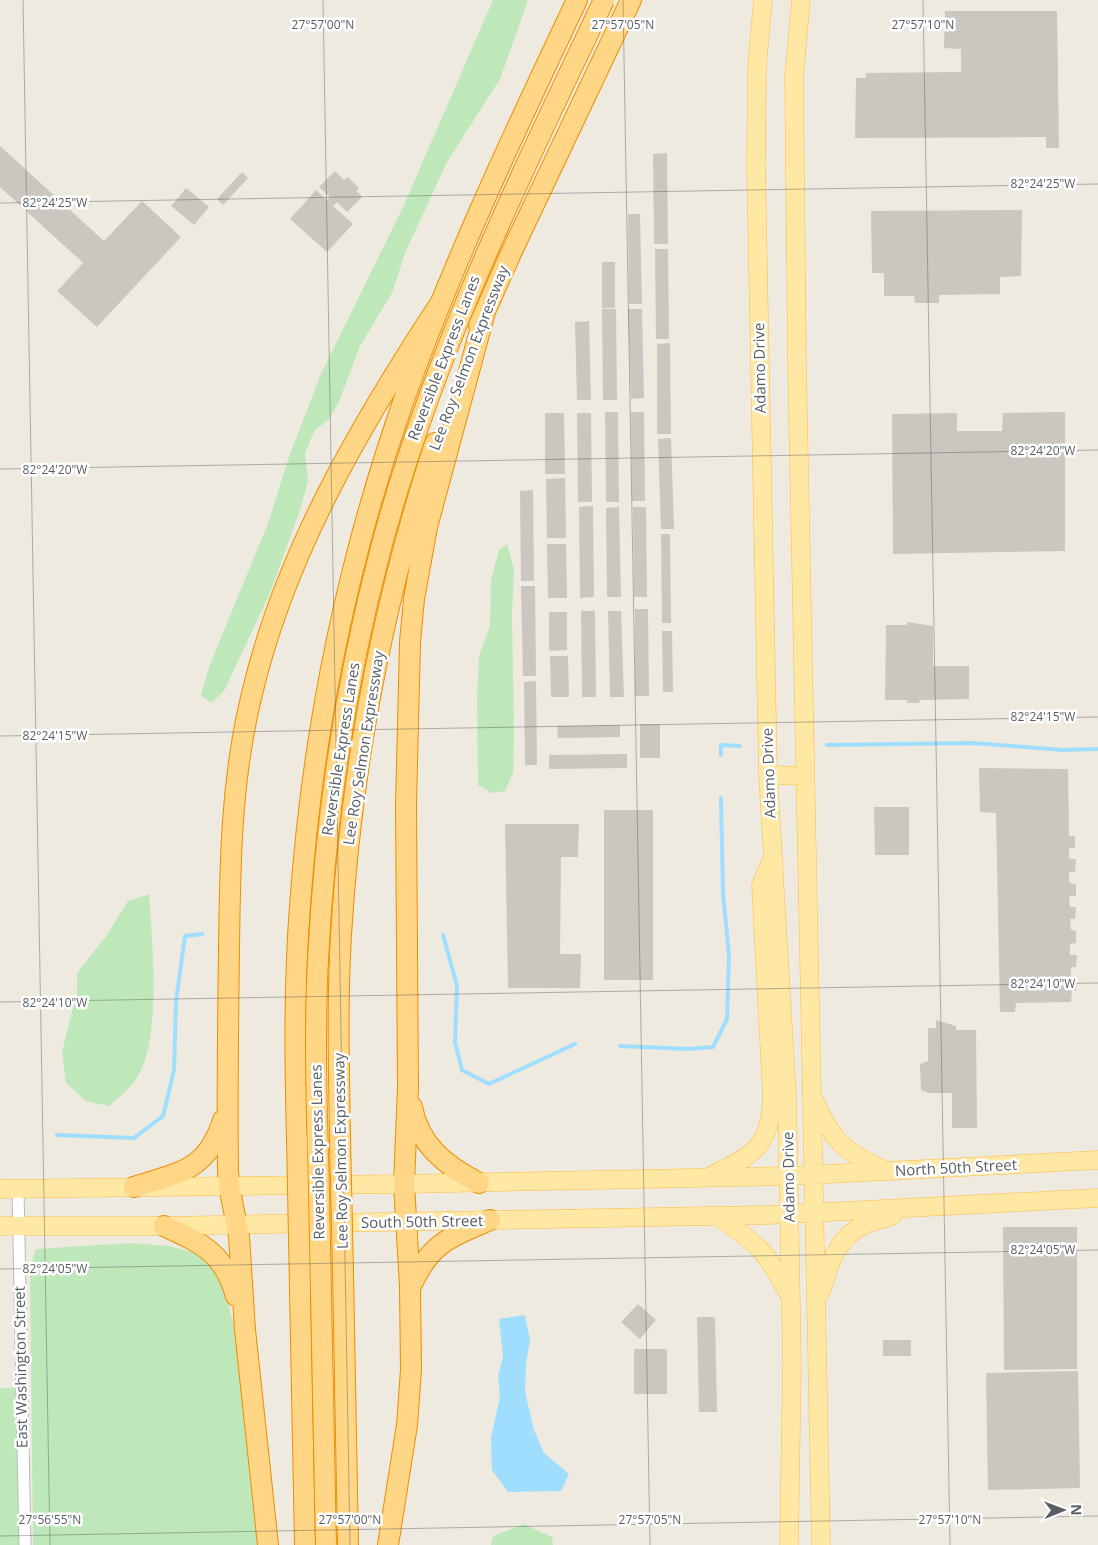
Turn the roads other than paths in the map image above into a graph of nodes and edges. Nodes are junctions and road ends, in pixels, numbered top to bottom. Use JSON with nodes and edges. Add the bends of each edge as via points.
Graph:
{"nodes":[{"id":1,"x":577,"y":0,"type":"edge"},
{"id":2,"x":604,"y":0,"type":"edge"},
{"id":3,"x":631,"y":0,"type":"edge"},
{"id":4,"x":763,"y":0,"type":"edge"},
{"id":5,"x":801,"y":0,"type":"edge"},
{"id":6,"x":441,"y":302,"type":"junction"},
{"id":7,"x":485,"y":312,"type":"junction"},
{"id":8,"x":768,"y":775,"type":"junction"},
{"id":9,"x":805,"y":776,"type":"junction"},
{"id":10,"x":772,"y":856,"type":"junction"},
{"id":11,"x":408,"y":1087,"type":"junction"},
{"id":12,"x":812,"y":1096,"type":"junction"},
{"id":13,"x":227,"y":1101,"type":"junction"},
{"id":14,"x":1098,"y":1160,"type":"edge"},
{"id":15,"x":888,"y":1171,"type":"junction"},
{"id":16,"x":814,"y":1175,"type":"junction"},
{"id":17,"x":789,"y":1176,"type":"junction"},
{"id":18,"x":705,"y":1178,"type":"junction"},
{"id":19,"x":479,"y":1183,"type":"junction"},
{"id":20,"x":404,"y":1184,"type":"junction"},
{"id":21,"x":229,"y":1186,"type":"junction"},
{"id":22,"x":134,"y":1187,"type":"junction"},
{"id":23,"x":0,"y":1189,"type":"edge"},
{"id":24,"x":18,"y":1189,"type":"junction"},
{"id":25,"x":1098,"y":1198,"type":"edge"},
{"id":26,"x":911,"y":1209,"type":"junction"},
{"id":27,"x":790,"y":1214,"type":"junction"},
{"id":28,"x":815,"y":1214,"type":"junction"},
{"id":29,"x":717,"y":1216,"type":"junction"},
{"id":30,"x":490,"y":1220,"type":"junction"},
{"id":31,"x":406,"y":1222,"type":"junction"},
{"id":32,"x":238,"y":1225,"type":"junction"},
{"id":33,"x":9,"y":1226,"type":"edge"},
{"id":34,"x":164,"y":1226,"type":"junction"},
{"id":35,"x":410,"y":1288,"type":"junction"},
{"id":36,"x":792,"y":1300,"type":"junction"},
{"id":37,"x":817,"y":1306,"type":"junction"},
{"id":38,"x":245,"y":1330,"type":"junction"},
{"id":39,"x":25,"y":1545,"type":"edge"},
{"id":40,"x":268,"y":1545,"type":"edge"},
{"id":41,"x":305,"y":1545,"type":"edge"},
{"id":42,"x":326,"y":1545,"type":"edge"},
{"id":43,"x":348,"y":1545,"type":"edge"},
{"id":44,"x":388,"y":1545,"type":"edge"},
{"id":45,"x":789,"y":1545,"type":"edge"},
{"id":46,"x":821,"y":1545,"type":"edge"}],
"edges":[{"from":1,"to":6,"type":"highway","via":[[481,204]]},
{"from":2,"to":42,"type":"highway","name":"Reversible Express Lanes","bridge":true,"via":[[453,329],[391,512],[353,670],[333,789],[323,881],[317,988]]},
{"from":3,"to":7,"type":"highway","name":"Lee Roy Selmon Expressway"},
{"from":4,"to":8,"type":"main road","name":"Adamo Drive","via":[[757,66],[756,164]]},
{"from":5,"to":9,"type":"main road","name":"Adamo Drive","via":[[794,77],[794,130]]},
{"from":6,"to":13,"type":"highway","via":[[372,409],[319,512],[285,588],[260,664],[244,732],[232,831]]},
{"from":6,"to":41,"type":"highway","bridge":true,"via":[[401,408],[367,521],[340,626],[308,817],[295,1020]]},
{"from":7,"to":11,"type":"highway","via":[[427,527],[414,600],[406,824]]},
{"from":7,"to":43,"type":"highway","name":"Lee Roy Selmon Expressway","bridge":true,"via":[[444,416],[410,525],[368,709],[348,843],[338,1029]]},
{"from":8,"to":9,"type":"main road"},
{"from":8,"to":10,"type":"main road","name":"Adamo Drive"},
{"from":9,"to":12,"type":"main road","name":"Adamo Drive"},
{"from":10,"to":17,"type":"main road","name":"Adamo Drive","via":[[783,1001]]},
{"from":10,"to":18,"type":"main road","via":[[761,885],[771,1118],[760,1146],[742,1161]]},
{"from":11,"to":19,"type":"highway","via":[[415,1118],[426,1143],[449,1165]]},
{"from":11,"to":20,"type":"highway"},
{"from":12,"to":15,"type":"main road","via":[[836,1140],[858,1157]]},
{"from":12,"to":16,"type":"main road","name":"Adamo Drive"},
{"from":13,"to":21,"type":"highway"},
{"from":13,"to":22,"type":"highway","via":[[217,1138],[206,1155],[180,1173]]},
{"from":14,"to":15,"type":"main road","name":"North 50th Street"},
{"from":15,"to":16,"type":"main road","name":"North 50th Street"},
{"from":16,"to":17,"type":"main road"},
{"from":16,"to":28,"type":"main road","name":"Adamo Drive"},
{"from":17,"to":18,"type":"main road"},
{"from":17,"to":27,"type":"main road","name":"Adamo Drive"},
{"from":18,"to":19,"type":"main road"},
{"from":19,"to":20,"type":"main road"},
{"from":20,"to":21,"type":"main road"},
{"from":20,"to":31,"type":"highway"},
{"from":21,"to":22,"type":"main road"},
{"from":21,"to":32,"type":"highway"},
{"from":22,"to":24,"type":"main road"},
{"from":23,"to":24,"type":"main road"},
{"from":24,"to":33,"type":"street","name":"East Washington Street"},
{"from":25,"to":26,"type":"main road"},
{"from":26,"to":28,"type":"main road"},
{"from":26,"to":37,"type":"main road","via":[[863,1225],[845,1238],[831,1262]]},
{"from":27,"to":28,"type":"main road","name":"South 50th Street"},
{"from":27,"to":29,"type":"main road","name":"South 50th Street"},
{"from":27,"to":36,"type":"main road","name":"Adamo Drive"},
{"from":28,"to":37,"type":"main road","name":"Adamo Drive"},
{"from":29,"to":30,"type":"main road","name":"South 50th Street"},
{"from":29,"to":36,"type":"main road","via":[[758,1246],[774,1265]]},
{"from":30,"to":31,"type":"main road","name":"South 50th Street"},
{"from":30,"to":35,"type":"highway","via":[[447,1239],[433,1250]]},
{"from":31,"to":32,"type":"main road","name":"South 50th Street"},
{"from":31,"to":35,"type":"highway"},
{"from":32,"to":34,"type":"main road","name":"South 50th Street"},
{"from":32,"to":38,"type":"highway"},
{"from":33,"to":34,"type":"main road","name":"South 50th Street"},
{"from":33,"to":39,"type":"street","name":"East Washington Street"},
{"from":34,"to":38,"type":"highway","via":[[207,1249],[224,1265]]},
{"from":35,"to":44,"type":"highway","via":[[409,1409]]},
{"from":36,"to":45,"type":"main road","name":"Adamo Drive"},
{"from":37,"to":46,"type":"main road","name":"Adamo Drive"},
{"from":38,"to":40,"type":"highway"}]}
